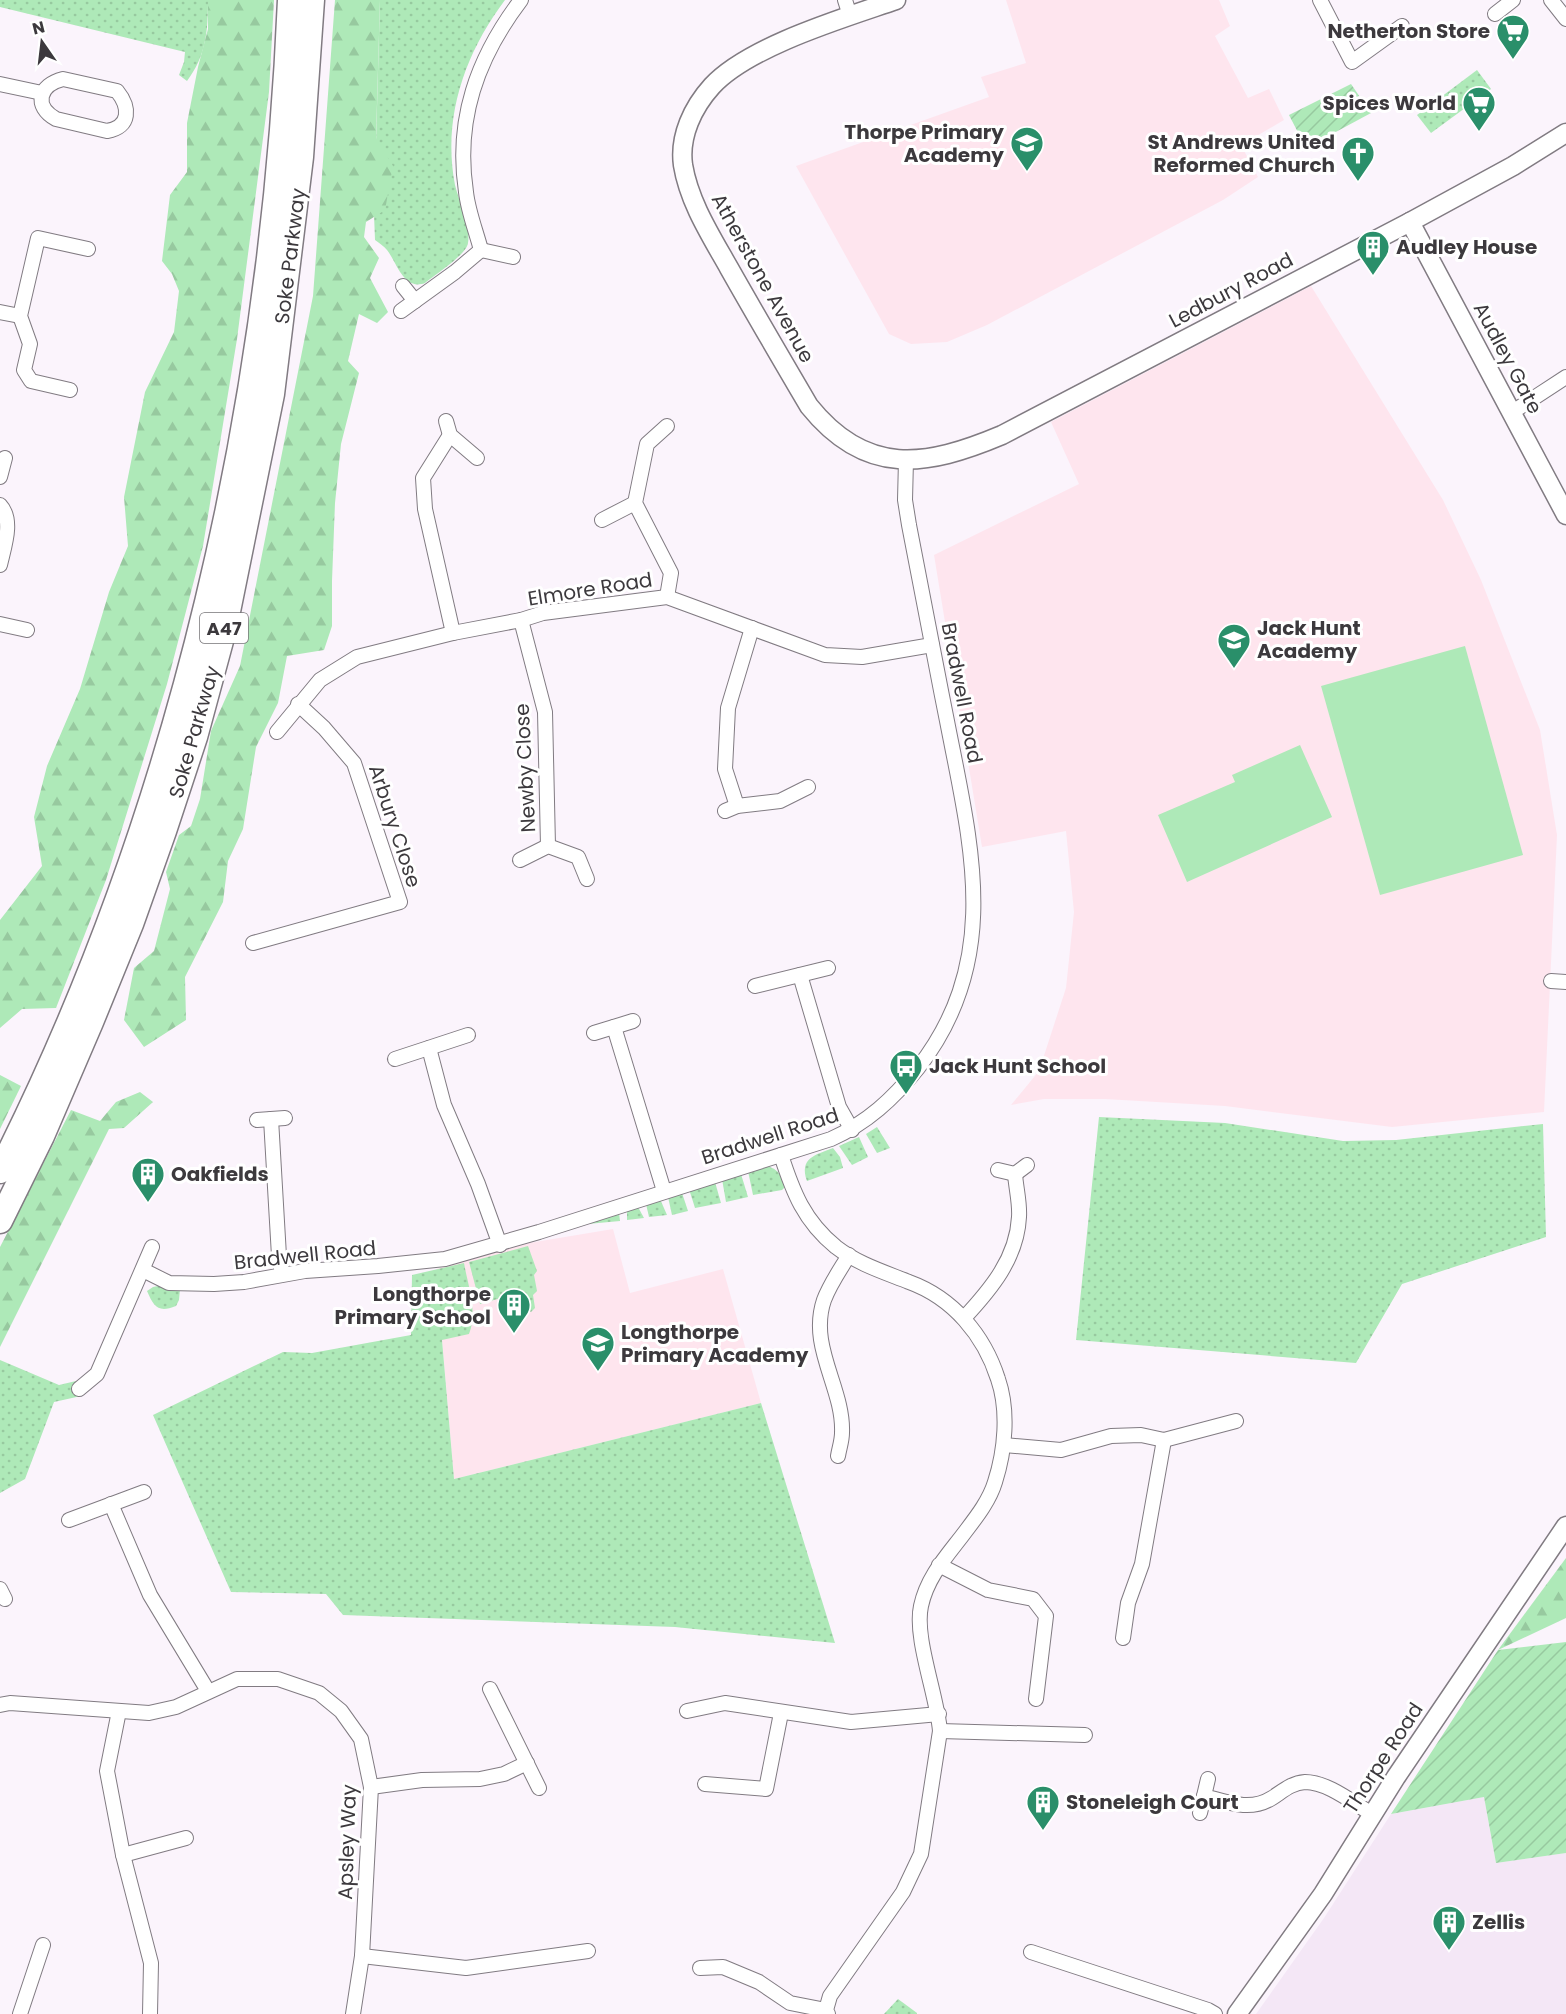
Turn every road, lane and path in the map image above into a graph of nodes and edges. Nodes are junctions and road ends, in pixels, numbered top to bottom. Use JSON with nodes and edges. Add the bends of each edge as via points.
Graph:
{"nodes":[{"id":1,"x":290,"y":0,"type":"edge"},
{"id":2,"x":312,"y":0,"type":"edge"},
{"id":3,"x":521,"y":0,"type":"edge"},
{"id":4,"x":896,"y":0,"type":"edge"},
{"id":5,"x":1320,"y":0,"type":"edge"},
{"id":6,"x":1513,"y":0,"type":"edge"},
{"id":7,"x":1551,"y":0,"type":"edge"},
{"id":8,"x":848,"y":8,"type":"edge"},
{"id":9,"x":1495,"y":14,"type":"dead end"},
{"id":10,"x":1566,"y":19,"type":"edge"},
{"id":11,"x":1402,"y":26,"type":"dead end"},
{"id":12,"x":0,"y":84,"type":"edge"},
{"id":13,"x":42,"y":93,"type":"junction"},
{"id":14,"x":1566,"y":133,"type":"edge"},
{"id":15,"x":1410,"y":222,"type":"junction"},
{"id":16,"x":88,"y":249,"type":"dead end"},
{"id":17,"x":481,"y":250,"type":"junction"},
{"id":18,"x":513,"y":257,"type":"dead end"},
{"id":19,"x":403,"y":286,"type":"dead end"},
{"id":20,"x":415,"y":301,"type":"junction"},
{"id":21,"x":401,"y":311,"type":"dead end"},
{"id":22,"x":0,"y":312,"type":"edge"},
{"id":23,"x":20,"y":316,"type":"junction"},
{"id":24,"x":1566,"y":377,"type":"edge"},
{"id":25,"x":70,"y":390,"type":"dead end"},
{"id":26,"x":1512,"y":413,"type":"junction"},
{"id":27,"x":667,"y":426,"type":"dead end"},
{"id":28,"x":4,"y":458,"type":"dead end"},
{"id":29,"x":477,"y":458,"type":"dead end"},
{"id":30,"x":906,"y":460,"type":"junction"},
{"id":31,"x":0,"y":477,"type":"edge"},
{"id":32,"x":635,"y":503,"type":"junction"},
{"id":33,"x":0,"y":505,"type":"edge"},
{"id":34,"x":1566,"y":515,"type":"edge"},
{"id":35,"x":602,"y":520,"type":"dead end"},
{"id":36,"x":0,"y":565,"type":"edge"},
{"id":37,"x":667,"y":597,"type":"junction"},
{"id":38,"x":521,"y":620,"type":"junction"},
{"id":39,"x":0,"y":624,"type":"edge"},
{"id":40,"x":752,"y":628,"type":"junction"},
{"id":41,"x":27,"y":630,"type":"dead end"},
{"id":42,"x":453,"y":633,"type":"junction"},
{"id":43,"x":932,"y":645,"type":"junction"},
{"id":44,"x":298,"y":704,"type":"junction"},
{"id":45,"x":277,"y":732,"type":"dead end"},
{"id":46,"x":807,"y":787,"type":"dead end"},
{"id":47,"x":548,"y":846,"type":"junction"},
{"id":48,"x":520,"y":860,"type":"dead end"},
{"id":49,"x":587,"y":879,"type":"dead end"},
{"id":50,"x":253,"y":943,"type":"dead end"},
{"id":51,"x":828,"y":968,"type":"dead end"},
{"id":52,"x":800,"y":975,"type":"junction"},
{"id":53,"x":1551,"y":981,"type":"dead end"},
{"id":54,"x":1566,"y":982,"type":"edge"},
{"id":55,"x":754,"y":986,"type":"dead end"},
{"id":56,"x":633,"y":1021,"type":"dead end"},
{"id":57,"x":614,"y":1027,"type":"junction"},
{"id":58,"x":594,"y":1032,"type":"dead end"},
{"id":59,"x":468,"y":1035,"type":"dead end"},
{"id":60,"x":429,"y":1048,"type":"junction"},
{"id":61,"x":395,"y":1059,"type":"dead end"},
{"id":62,"x":285,"y":1118,"type":"dead end"},
{"id":63,"x":852,"y":1130,"type":"junction"},
{"id":64,"x":781,"y":1155,"type":"junction"},
{"id":65,"x":1027,"y":1165,"type":"dead end"},
{"id":66,"x":998,"y":1170,"type":"dead end"},
{"id":67,"x":0,"y":1171,"type":"edge"},
{"id":68,"x":1015,"y":1174,"type":"junction"},
{"id":69,"x":664,"y":1191,"type":"junction"},
{"id":70,"x":0,"y":1221,"type":"edge"},
{"id":71,"x":500,"y":1245,"type":"junction"},
{"id":72,"x":152,"y":1247,"type":"dead end"},
{"id":73,"x":849,"y":1255,"type":"junction"},
{"id":74,"x":143,"y":1270,"type":"junction"},
{"id":75,"x":282,"y":1274,"type":"junction"},
{"id":76,"x":964,"y":1318,"type":"junction"},
{"id":77,"x":79,"y":1389,"type":"dead end"},
{"id":78,"x":1236,"y":1421,"type":"dead end"},
{"id":79,"x":1164,"y":1440,"type":"junction"},
{"id":80,"x":1004,"y":1445,"type":"junction"},
{"id":81,"x":838,"y":1456,"type":"dead end"},
{"id":82,"x":144,"y":1491,"type":"dead end"},
{"id":83,"x":111,"y":1504,"type":"junction"},
{"id":84,"x":69,"y":1520,"type":"dead end"},
{"id":85,"x":1566,"y":1526,"type":"edge"},
{"id":86,"x":939,"y":1565,"type":"junction"},
{"id":87,"x":1124,"y":1638,"type":"dead end"},
{"id":88,"x":490,"y":1689,"type":"dead end"},
{"id":89,"x":208,"y":1691,"type":"junction"},
{"id":90,"x":1036,"y":1699,"type":"dead end"},
{"id":91,"x":0,"y":1705,"type":"edge"},
{"id":92,"x":119,"y":1711,"type":"junction"},
{"id":93,"x":687,"y":1711,"type":"dead end"},
{"id":94,"x":781,"y":1713,"type":"junction"},
{"id":95,"x":939,"y":1714,"type":"junction"},
{"id":96,"x":940,"y":1731,"type":"junction"},
{"id":97,"x":1085,"y":1735,"type":"dead end"},
{"id":98,"x":527,"y":1763,"type":"junction"},
{"id":99,"x":1208,"y":1779,"type":"dead end"},
{"id":100,"x":705,"y":1784,"type":"dead end"},
{"id":101,"x":371,"y":1787,"type":"junction"},
{"id":102,"x":539,"y":1788,"type":"dead end"},
{"id":103,"x":1204,"y":1796,"type":"junction"},
{"id":104,"x":1200,"y":1813,"type":"dead end"},
{"id":105,"x":1372,"y":1814,"type":"junction"},
{"id":106,"x":186,"y":1838,"type":"dead end"},
{"id":107,"x":123,"y":1855,"type":"junction"},
{"id":108,"x":43,"y":1945,"type":"dead end"},
{"id":109,"x":588,"y":1951,"type":"dead end"},
{"id":110,"x":1031,"y":1952,"type":"dead end"},
{"id":111,"x":362,"y":1956,"type":"junction"},
{"id":112,"x":699,"y":1968,"type":"dead end"},
{"id":113,"x":827,"y":2012,"type":"edge"},
{"id":114,"x":20,"y":2014,"type":"edge"},
{"id":115,"x":150,"y":2014,"type":"edge"},
{"id":116,"x":353,"y":2014,"type":"edge"},
{"id":117,"x":1215,"y":2014,"type":"edge"},
{"id":118,"x":1237,"y":2014,"type":"edge"}],
"edges":[{"from":1,"to":67,"type":"highway","name":"Soke Parkway","number":"A47","via":[[273,222],[251,386],[200,633],[172,734],[111,916],[70,1019]]},
{"from":2,"to":70,"type":"highway","name":"Soke Parkway","number":"A47","via":[[302,157],[272,394],[225,626],[195,737],[131,924],[42,1136]]},
{"from":3,"to":17,"type":"street","via":[[488,51],[470,94],[462,144],[466,193]]},
{"from":4,"to":8,"type":"street","name":"Atherstone Avenue"},
{"from":5,"to":11,"type":"street","via":[[1352,62]]},
{"from":6,"to":9,"type":"street"},
{"from":7,"to":10,"type":"street"},
{"from":8,"to":30,"type":"street","name":"Atherstone Avenue","via":[[755,55],[712,86],[689,122],[683,164],[689,189],[708,231],[809,406],[850,445]]},
{"from":12,"to":13,"type":"street"},
{"from":13,"to":13,"type":"street","via":[[46,85],[63,79],[111,88],[123,98],[126,116],[122,124],[107,130],[56,119],[45,109]]},
{"from":14,"to":15,"type":"street","name":"Ledbury Road"},
{"from":15,"to":26,"type":"street","name":"Audley Gate"},
{"from":15,"to":30,"type":"street","name":"Ledbury Road","via":[[1002,435],[959,452]]},
{"from":16,"to":23,"type":"street","via":[[38,238]]},
{"from":17,"to":18,"type":"street"},
{"from":17,"to":20,"type":"street"},
{"from":19,"to":20,"type":"street"},
{"from":20,"to":21,"type":"street"},
{"from":22,"to":23,"type":"street"},
{"from":23,"to":25,"type":"street","via":[[30,344],[24,370],[31,381]]},
{"from":24,"to":26,"type":"street"},
{"from":26,"to":34,"type":"street","name":"Audley Gate"},
{"from":27,"to":32,"type":"street","via":[[647,444]]},
{"from":28,"to":31,"type":"street"},
{"from":29,"to":42,"type":"street","via":[[448,428],[423,478],[425,508]]},
{"from":30,"to":43,"type":"street","name":"Bradwell Road","via":[[905,500]]},
{"from":32,"to":35,"type":"street"},
{"from":32,"to":37,"type":"street","via":[[671,573]]},
{"from":33,"to":36,"type":"street","via":[[5,510],[7,530]]},
{"from":37,"to":38,"type":"street","name":"Elmore Road","via":[[543,613]]},
{"from":37,"to":40,"type":"street","name":"Elmore Road"},
{"from":38,"to":42,"type":"street","name":"Elmore Road"},
{"from":38,"to":47,"type":"street","name":"Newby Close","via":[[545,712]]},
{"from":39,"to":41,"type":"street"},
{"from":40,"to":43,"type":"street","name":"Elmore Road","via":[[825,655],[861,657]]},
{"from":40,"to":46,"type":"street","via":[[728,708],[725,769],[731,809],[780,801]]},
{"from":42,"to":44,"type":"street","name":"Elmore Road","via":[[357,657],[320,680]]},
{"from":43,"to":63,"type":"street","name":"Bradwell Road","via":[[969,833],[974,914],[970,952],[960,995],[932,1050],[881,1109]]},
{"from":44,"to":45,"type":"street","name":"Elmore Road"},
{"from":44,"to":50,"type":"street","name":"Arbury Close","via":[[354,763],[400,902]]},
{"from":47,"to":48,"type":"street","name":"Newby Close"},
{"from":47,"to":49,"type":"street","name":"Newby Close","via":[[578,857]]},
{"from":51,"to":52,"type":"street"},
{"from":52,"to":55,"type":"street"},
{"from":52,"to":63,"type":"street","via":[[839,1107]]},
{"from":53,"to":54,"type":"street"},
{"from":56,"to":57,"type":"street"},
{"from":57,"to":58,"type":"street"},
{"from":57,"to":69,"type":"street"},
{"from":59,"to":60,"type":"street"},
{"from":60,"to":61,"type":"street"},
{"from":60,"to":71,"type":"street","via":[[444,1105]]},
{"from":62,"to":75,"type":"street","via":[[264,1120]]},
{"from":63,"to":64,"type":"street","name":"Bradwell Road"},
{"from":64,"to":69,"type":"street","name":"Bradwell Road"},
{"from":64,"to":73,"type":"street","via":[[801,1207],[816,1228]]},
{"from":65,"to":68,"type":"street"},
{"from":66,"to":68,"type":"street"},
{"from":68,"to":76,"type":"street","via":[[1019,1215],[1016,1240],[1006,1265]]},
{"from":69,"to":71,"type":"street","name":"Bradwell Road"},
{"from":71,"to":75,"type":"street","name":"Bradwell Road","via":[[430,1261]]},
{"from":72,"to":74,"type":"street"},
{"from":73,"to":76,"type":"street","via":[[938,1297]]},
{"from":73,"to":81,"type":"street","via":[[824,1301],[821,1320],[821,1343],[842,1433]]},
{"from":74,"to":75,"type":"street","name":"Bradwell Road","via":[[169,1283],[194,1284],[244,1282]]},
{"from":74,"to":77,"type":"street","via":[[97,1374]]},
{"from":76,"to":80,"type":"street","via":[[990,1357],[999,1380],[1004,1402]]},
{"from":78,"to":79,"type":"street"},
{"from":79,"to":80,"type":"street","via":[[1141,1435],[1112,1436],[1061,1450]]},
{"from":79,"to":87,"type":"street","via":[[1142,1564],[1128,1603]]},
{"from":80,"to":86,"type":"street","via":[[995,1483],[986,1501]]},
{"from":82,"to":83,"type":"street"},
{"from":83,"to":84,"type":"street"},
{"from":83,"to":89,"type":"street","via":[[150,1595]]},
{"from":85,"to":105,"type":"street","name":"Thorpe Road"},
{"from":86,"to":90,"type":"street","via":[[988,1590],[1033,1599],[1046,1616]]},
{"from":86,"to":95,"type":"street","via":[[927,1586],[920,1629]]},
{"from":88,"to":98,"type":"street"},
{"from":89,"to":92,"type":"street","name":"Apsley Way","via":[[176,1707],[149,1713]]},
{"from":89,"to":101,"type":"street","name":"Apsley Way","via":[[237,1679],[278,1678],[319,1693],[341,1711],[361,1738]]},
{"from":91,"to":92,"type":"street","name":"Apsley Way"},
{"from":92,"to":107,"type":"street","via":[[106,1771]]},
{"from":93,"to":94,"type":"street","via":[[725,1703]]},
{"from":94,"to":95,"type":"street","via":[[851,1722]]},
{"from":94,"to":100,"type":"street","via":[[766,1790]]},
{"from":95,"to":96,"type":"street"},
{"from":96,"to":97,"type":"street"},
{"from":96,"to":113,"type":"street","via":[[921,1854],[903,1892],[830,1996]]},
{"from":98,"to":101,"type":"street","via":[[504,1774],[480,1779],[422,1780]]},
{"from":98,"to":102,"type":"street"},
{"from":99,"to":103,"type":"street"},
{"from":101,"to":111,"type":"street","name":"Apsley Way"},
{"from":103,"to":104,"type":"street"},
{"from":103,"to":105,"type":"street","via":[[1257,1806],[1289,1786],[1304,1782],[1321,1784]]},
{"from":105,"to":118,"type":"street","name":"Thorpe Road","via":[[1323,1894]]},
{"from":106,"to":107,"type":"street"},
{"from":107,"to":115,"type":"street","via":[[151,1963]]},
{"from":108,"to":114,"type":"street"},
{"from":109,"to":111,"type":"street","via":[[466,1968]]},
{"from":110,"to":117,"type":"street"},
{"from":111,"to":116,"type":"street","name":"Apsley Way"},
{"from":112,"to":113,"type":"street","via":[[723,1967],[759,1982],[790,2003]]}]}
